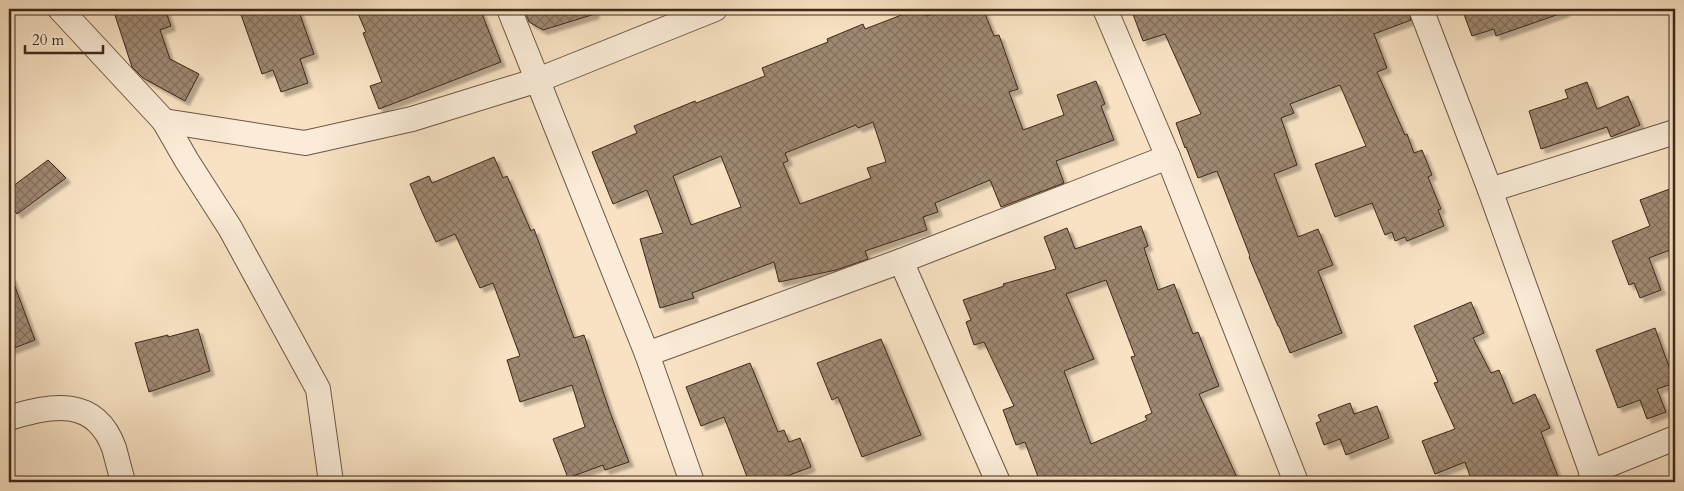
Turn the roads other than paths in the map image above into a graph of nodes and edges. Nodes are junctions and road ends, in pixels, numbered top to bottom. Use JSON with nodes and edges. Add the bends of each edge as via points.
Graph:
{"nodes":[{"id":1,"x":60,"y":9,"type":"edge"},
{"id":2,"x":509,"y":9,"type":"edge"},
{"id":3,"x":715,"y":9,"type":"edge"},
{"id":4,"x":1105,"y":9,"type":"edge"},
{"id":5,"x":1421,"y":9,"type":"edge"},
{"id":6,"x":538,"y":80,"type":"junction"},
{"id":7,"x":164,"y":121,"type":"junction"},
{"id":8,"x":1675,"y":132,"type":"edge"},
{"id":9,"x":1168,"y":157,"type":"junction"},
{"id":10,"x":1490,"y":190,"type":"junction"},
{"id":11,"x":901,"y":261,"type":"junction"},
{"id":12,"x":647,"y":354,"type":"junction"},
{"id":13,"x":9,"y":418,"type":"edge"},
{"id":14,"x":1675,"y":438,"type":"edge"},
{"id":15,"x":1593,"y":477,"type":"edge"},
{"id":16,"x":123,"y":482,"type":"edge"},
{"id":17,"x":331,"y":482,"type":"edge"},
{"id":18,"x":692,"y":482,"type":"edge"},
{"id":19,"x":998,"y":482,"type":"edge"},
{"id":20,"x":1296,"y":482,"type":"edge"}],
"edges":[{"from":1,"to":7,"type":"street"},
{"from":2,"to":6,"type":"street"},
{"from":3,"to":6,"type":"street"},
{"from":4,"to":9,"type":"street"},
{"from":5,"to":10,"type":"street"},
{"from":6,"to":7,"type":"street","via":[[412,119],[305,143]]},
{"from":6,"to":12,"type":"street"},
{"from":7,"to":17,"type":"street","via":[[230,228],[318,389]]},
{"from":8,"to":10,"type":"street"},
{"from":9,"to":11,"type":"street"},
{"from":9,"to":20,"type":"street"},
{"from":10,"to":15,"type":"street"},
{"from":11,"to":12,"type":"street"},
{"from":11,"to":19,"type":"street"},
{"from":12,"to":18,"type":"street"},
{"from":13,"to":16,"type":"street","via":[[59,406],[81,410],[100,425],[113,446]]},
{"from":14,"to":15,"type":"street"}]}
